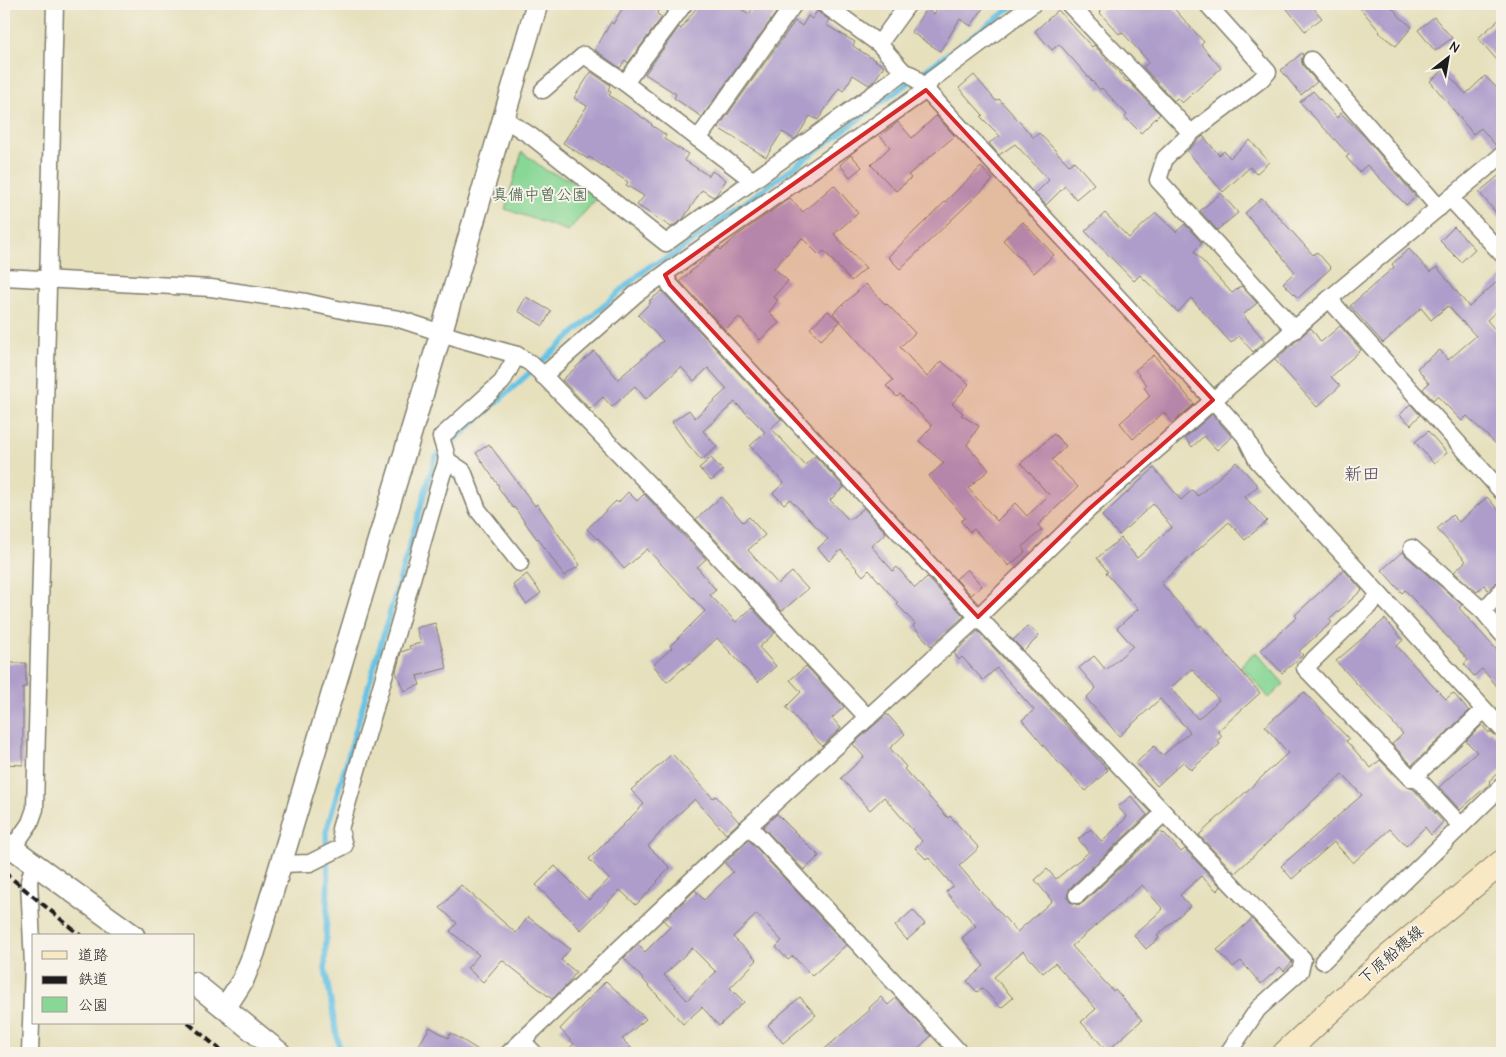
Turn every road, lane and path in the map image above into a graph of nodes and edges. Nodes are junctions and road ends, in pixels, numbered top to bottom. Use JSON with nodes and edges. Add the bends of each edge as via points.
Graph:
{"nodes":[{"id":1,"x":55,"y":4,"type":"edge"},
{"id":2,"x":537,"y":4,"type":"edge"},
{"id":3,"x":684,"y":4,"type":"edge"},
{"id":4,"x":794,"y":4,"type":"edge"},
{"id":5,"x":824,"y":4,"type":"edge"},
{"id":6,"x":908,"y":4,"type":"edge"},
{"id":7,"x":1033,"y":4,"type":"edge"},
{"id":8,"x":1068,"y":4,"type":"edge"},
{"id":9,"x":1206,"y":4,"type":"edge"},
{"id":10,"x":879,"y":44,"type":"junction"},
{"id":11,"x":1311,"y":60,"type":"dead end"},
{"id":12,"x":915,"y":80,"type":"junction"},
{"id":13,"x":626,"y":83,"type":"junction"},
{"id":14,"x":543,"y":90,"type":"dead end"},
{"id":15,"x":503,"y":118,"type":"junction"},
{"id":16,"x":1191,"y":132,"type":"junction"},
{"id":17,"x":698,"y":139,"type":"junction"},
{"id":18,"x":1501,"y":160,"type":"edge"},
{"id":19,"x":752,"y":180,"type":"junction"},
{"id":20,"x":1445,"y":203,"type":"junction"},
{"id":21,"x":1502,"y":254,"type":"edge"},
{"id":22,"x":665,"y":275,"type":"junction"},
{"id":23,"x":4,"y":277,"type":"edge"},
{"id":24,"x":47,"y":279,"type":"junction"},
{"id":25,"x":1329,"y":299,"type":"junction"},
{"id":26,"x":1295,"y":330,"type":"junction"},
{"id":27,"x":441,"y":333,"type":"junction"},
{"id":28,"x":532,"y":366,"type":"junction"},
{"id":29,"x":1213,"y":400,"type":"junction"},
{"id":30,"x":446,"y":453,"type":"junction"},
{"id":31,"x":1502,"y":492,"type":"edge"},
{"id":32,"x":1412,"y":548,"type":"dead end"},
{"id":33,"x":520,"y":563,"type":"dead end"},
{"id":34,"x":1502,"y":590,"type":"edge"},
{"id":35,"x":1380,"y":595,"type":"junction"},
{"id":36,"x":1483,"y":611,"type":"junction"},
{"id":37,"x":978,"y":616,"type":"junction"},
{"id":38,"x":1502,"y":634,"type":"edge"},
{"id":39,"x":1484,"y":710,"type":"junction"},
{"id":40,"x":868,"y":718,"type":"junction"},
{"id":41,"x":1502,"y":729,"type":"edge"},
{"id":42,"x":1416,"y":776,"type":"junction"},
{"id":43,"x":1502,"y":786,"type":"edge"},
{"id":44,"x":1164,"y":813,"type":"junction"},
{"id":45,"x":749,"y":826,"type":"junction"},
{"id":46,"x":1461,"y":826,"type":"junction"},
{"id":47,"x":8,"y":845,"type":"edge"},
{"id":48,"x":1502,"y":862,"type":"edge"},
{"id":49,"x":34,"y":864,"type":"junction"},
{"id":50,"x":281,"y":864,"type":"junction"},
{"id":51,"x":1077,"y":895,"type":"dead end"},
{"id":52,"x":131,"y":934,"type":"edge"},
{"id":53,"x":32,"y":944,"type":"edge"},
{"id":54,"x":1323,"y":961,"type":"dead end"},
{"id":55,"x":195,"y":984,"type":"edge"},
{"id":56,"x":32,"y":994,"type":"edge"},
{"id":57,"x":225,"y":1008,"type":"junction"},
{"id":58,"x":528,"y":1047,"type":"edge"},
{"id":59,"x":30,"y":1053,"type":"edge"},
{"id":60,"x":280,"y":1053,"type":"edge"},
{"id":61,"x":510,"y":1053,"type":"edge"},
{"id":62,"x":960,"y":1053,"type":"edge"},
{"id":63,"x":1228,"y":1053,"type":"edge"},
{"id":64,"x":1285,"y":1053,"type":"edge"}],
"edges":[{"from":1,"to":24,"type":"street"},
{"from":2,"to":15,"type":"street"},
{"from":3,"to":13,"type":"street"},
{"from":4,"to":17,"type":"street"},
{"from":5,"to":10,"type":"street"},
{"from":6,"to":10,"type":"street"},
{"from":7,"to":12,"type":"street","via":[[931,80]]},
{"from":8,"to":16,"type":"street"},
{"from":9,"to":16,"type":"street","via":[[1268,72]]},
{"from":10,"to":12,"type":"street"},
{"from":11,"to":20,"type":"street"},
{"from":12,"to":19,"type":"street"},
{"from":12,"to":22,"type":"street"},
{"from":12,"to":29,"type":"street"},
{"from":13,"to":14,"type":"street","via":[[584,55]]},
{"from":13,"to":17,"type":"street"},
{"from":15,"to":19,"type":"street","via":[[531,136],[666,244]]},
{"from":15,"to":27,"type":"street"},
{"from":16,"to":26,"type":"street","via":[[1166,158],[1158,180]]},
{"from":17,"to":19,"type":"street"},
{"from":18,"to":20,"type":"street"},
{"from":20,"to":21,"type":"street"},
{"from":20,"to":25,"type":"street"},
{"from":22,"to":28,"type":"street"},
{"from":22,"to":37,"type":"street"},
{"from":23,"to":24,"type":"street"},
{"from":24,"to":27,"type":"street","via":[[211,288],[399,319]]},
{"from":24,"to":47,"type":"street","via":[[35,809],[30,823]]},
{"from":25,"to":26,"type":"street"},
{"from":25,"to":31,"type":"street"},
{"from":26,"to":29,"type":"street"},
{"from":27,"to":28,"type":"street"},
{"from":27,"to":50,"type":"street"},
{"from":28,"to":30,"type":"street","via":[[502,382],[441,437]]},
{"from":28,"to":40,"type":"street","via":[[692,529]]},
{"from":29,"to":35,"type":"street","via":[[1245,436],[1257,460]]},
{"from":29,"to":37,"type":"street","via":[[1090,509]]},
{"from":30,"to":33,"type":"street","via":[[463,470],[478,510]]},
{"from":30,"to":50,"type":"street","via":[[340,828],[344,846],[310,863]]},
{"from":32,"to":36,"type":"street"},
{"from":34,"to":36,"type":"street"},
{"from":35,"to":39,"type":"street"},
{"from":35,"to":42,"type":"street","via":[[1305,668],[1412,779]]},
{"from":36,"to":38,"type":"street"},
{"from":37,"to":40,"type":"street"},
{"from":37,"to":44,"type":"street"},
{"from":39,"to":41,"type":"street"},
{"from":39,"to":42,"type":"street"},
{"from":40,"to":45,"type":"street"},
{"from":42,"to":46,"type":"street"},
{"from":43,"to":46,"type":"street"},
{"from":44,"to":51,"type":"street"},
{"from":44,"to":63,"type":"street","via":[[1303,959],[1300,971],[1258,1009]]},
{"from":45,"to":58,"type":"street"},
{"from":45,"to":62,"type":"street"},
{"from":46,"to":54,"type":"street"},
{"from":47,"to":49,"type":"street"},
{"from":48,"to":64,"type":"main road","name":"下原船穂線","via":[[1388,957]]},
{"from":49,"to":52,"type":"street"},
{"from":49,"to":53,"type":"street","via":[[29,881]]},
{"from":50,"to":57,"type":"street","via":[[254,953],[243,980]]},
{"from":55,"to":57,"type":"street"},
{"from":56,"to":59,"type":"street"},
{"from":57,"to":60,"type":"street"},
{"from":58,"to":61,"type":"street"}]}
